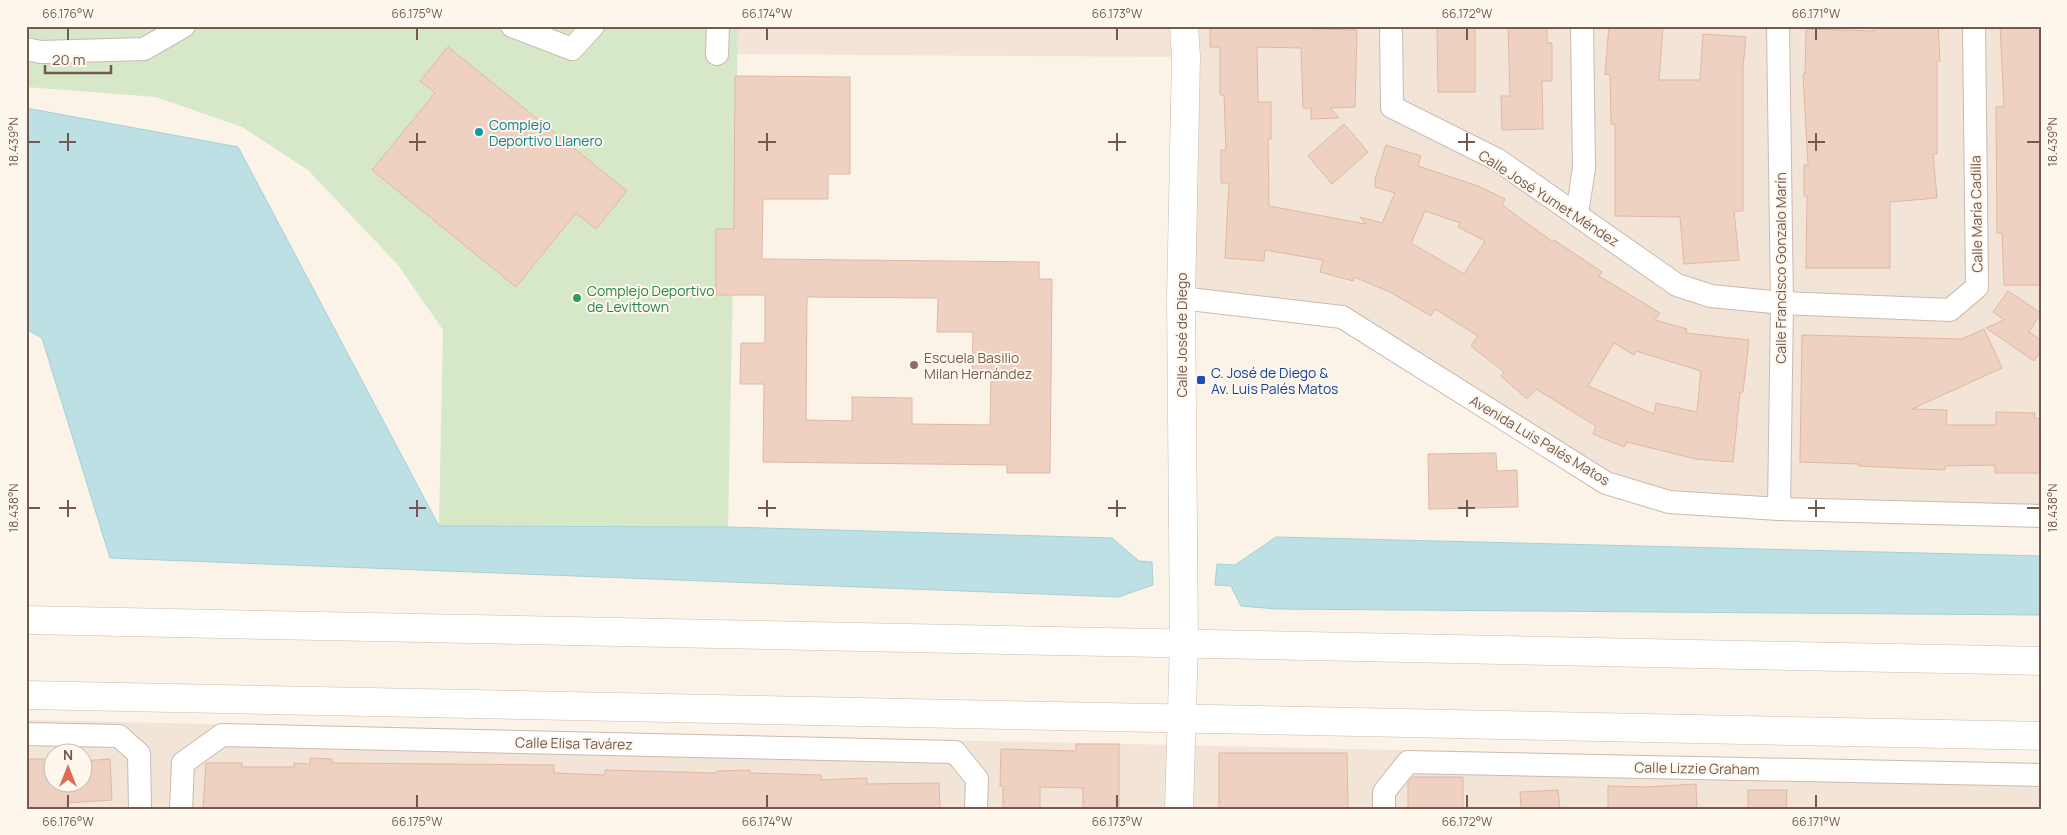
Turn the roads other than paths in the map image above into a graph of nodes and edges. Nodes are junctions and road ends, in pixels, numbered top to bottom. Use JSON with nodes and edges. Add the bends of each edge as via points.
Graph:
{"nodes":[{"id":1,"x":184,"y":26,"type":"edge"},
{"id":2,"x":512,"y":26,"type":"edge"},
{"id":3,"x":593,"y":26,"type":"edge"},
{"id":4,"x":718,"y":26,"type":"edge"},
{"id":5,"x":1184,"y":26,"type":"edge"},
{"id":6,"x":1391,"y":26,"type":"edge"},
{"id":7,"x":1582,"y":26,"type":"edge"},
{"id":8,"x":1778,"y":26,"type":"edge"},
{"id":9,"x":1974,"y":26,"type":"edge"},
{"id":10,"x":26,"y":49,"type":"edge"},
{"id":11,"x":717,"y":54,"type":"dead end"},
{"id":12,"x":1577,"y":214,"type":"junction"},
{"id":13,"x":1180,"y":298,"type":"junction"},
{"id":14,"x":1782,"y":303,"type":"junction"},
{"id":15,"x":1779,"y":509,"type":"junction"},
{"id":16,"x":2041,"y":516,"type":"edge"},
{"id":17,"x":26,"y":620,"type":"edge"},
{"id":18,"x":1184,"y":643,"type":"junction"},
{"id":19,"x":2041,"y":661,"type":"edge"},
{"id":20,"x":26,"y":695,"type":"edge"},
{"id":21,"x":1181,"y":719,"type":"junction"},
{"id":22,"x":26,"y":734,"type":"edge"},
{"id":23,"x":2041,"y":736,"type":"edge"},
{"id":24,"x":2041,"y":775,"type":"edge"},
{"id":25,"x":140,"y":809,"type":"edge"},
{"id":26,"x":181,"y":809,"type":"edge"},
{"id":27,"x":976,"y":809,"type":"edge"},
{"id":28,"x":1179,"y":809,"type":"edge"},
{"id":29,"x":1384,"y":809,"type":"edge"}],
"edges":[{"from":1,"to":10,"type":"street","via":[[144,50],[41,52]]},
{"from":2,"to":3,"type":"street","via":[[572,50]]},
{"from":4,"to":11,"type":"street"},
{"from":5,"to":13,"type":"street","name":"Calle José de Diego"},
{"from":6,"to":12,"type":"street","name":"Calle José Yumet Méndez","via":[[1392,107],[1498,160]]},
{"from":7,"to":12,"type":"street","via":[[1584,168]]},
{"from":8,"to":14,"type":"street","name":"Calle Francisco Gonzalo Marín"},
{"from":9,"to":14,"type":"street","name":"Calle María Cadilla","via":[[1977,287],[1950,310]]},
{"from":12,"to":14,"type":"street","name":"Calle José Yumet Méndez","via":[[1678,285],[1711,296]]},
{"from":13,"to":15,"type":"street","name":"Avenida Luis Palés Matos","via":[[1342,317],[1606,483],[1670,502]]},
{"from":13,"to":18,"type":"street","name":"Calle José de Diego"},
{"from":14,"to":15,"type":"street","name":"Calle Francisco Gonzalo Marín"},
{"from":15,"to":16,"type":"street","name":"Avenida Luis Palés Matos"},
{"from":17,"to":18,"type":"street"},
{"from":18,"to":19,"type":"street"},
{"from":18,"to":21,"type":"street","name":"Calle José de Diego"},
{"from":20,"to":21,"type":"street"},
{"from":21,"to":23,"type":"street"},
{"from":21,"to":28,"type":"street","name":"Calle José de Diego"},
{"from":22,"to":25,"type":"street","via":[[119,736],[139,754]]},
{"from":24,"to":29,"type":"street","name":"Calle Lizzie Graham","via":[[1408,762],[1384,792]]},
{"from":26,"to":27,"type":"street","name":"Calle Elisa Tavárez","via":[[183,763],[222,735],[955,752],[977,780]]}]}
